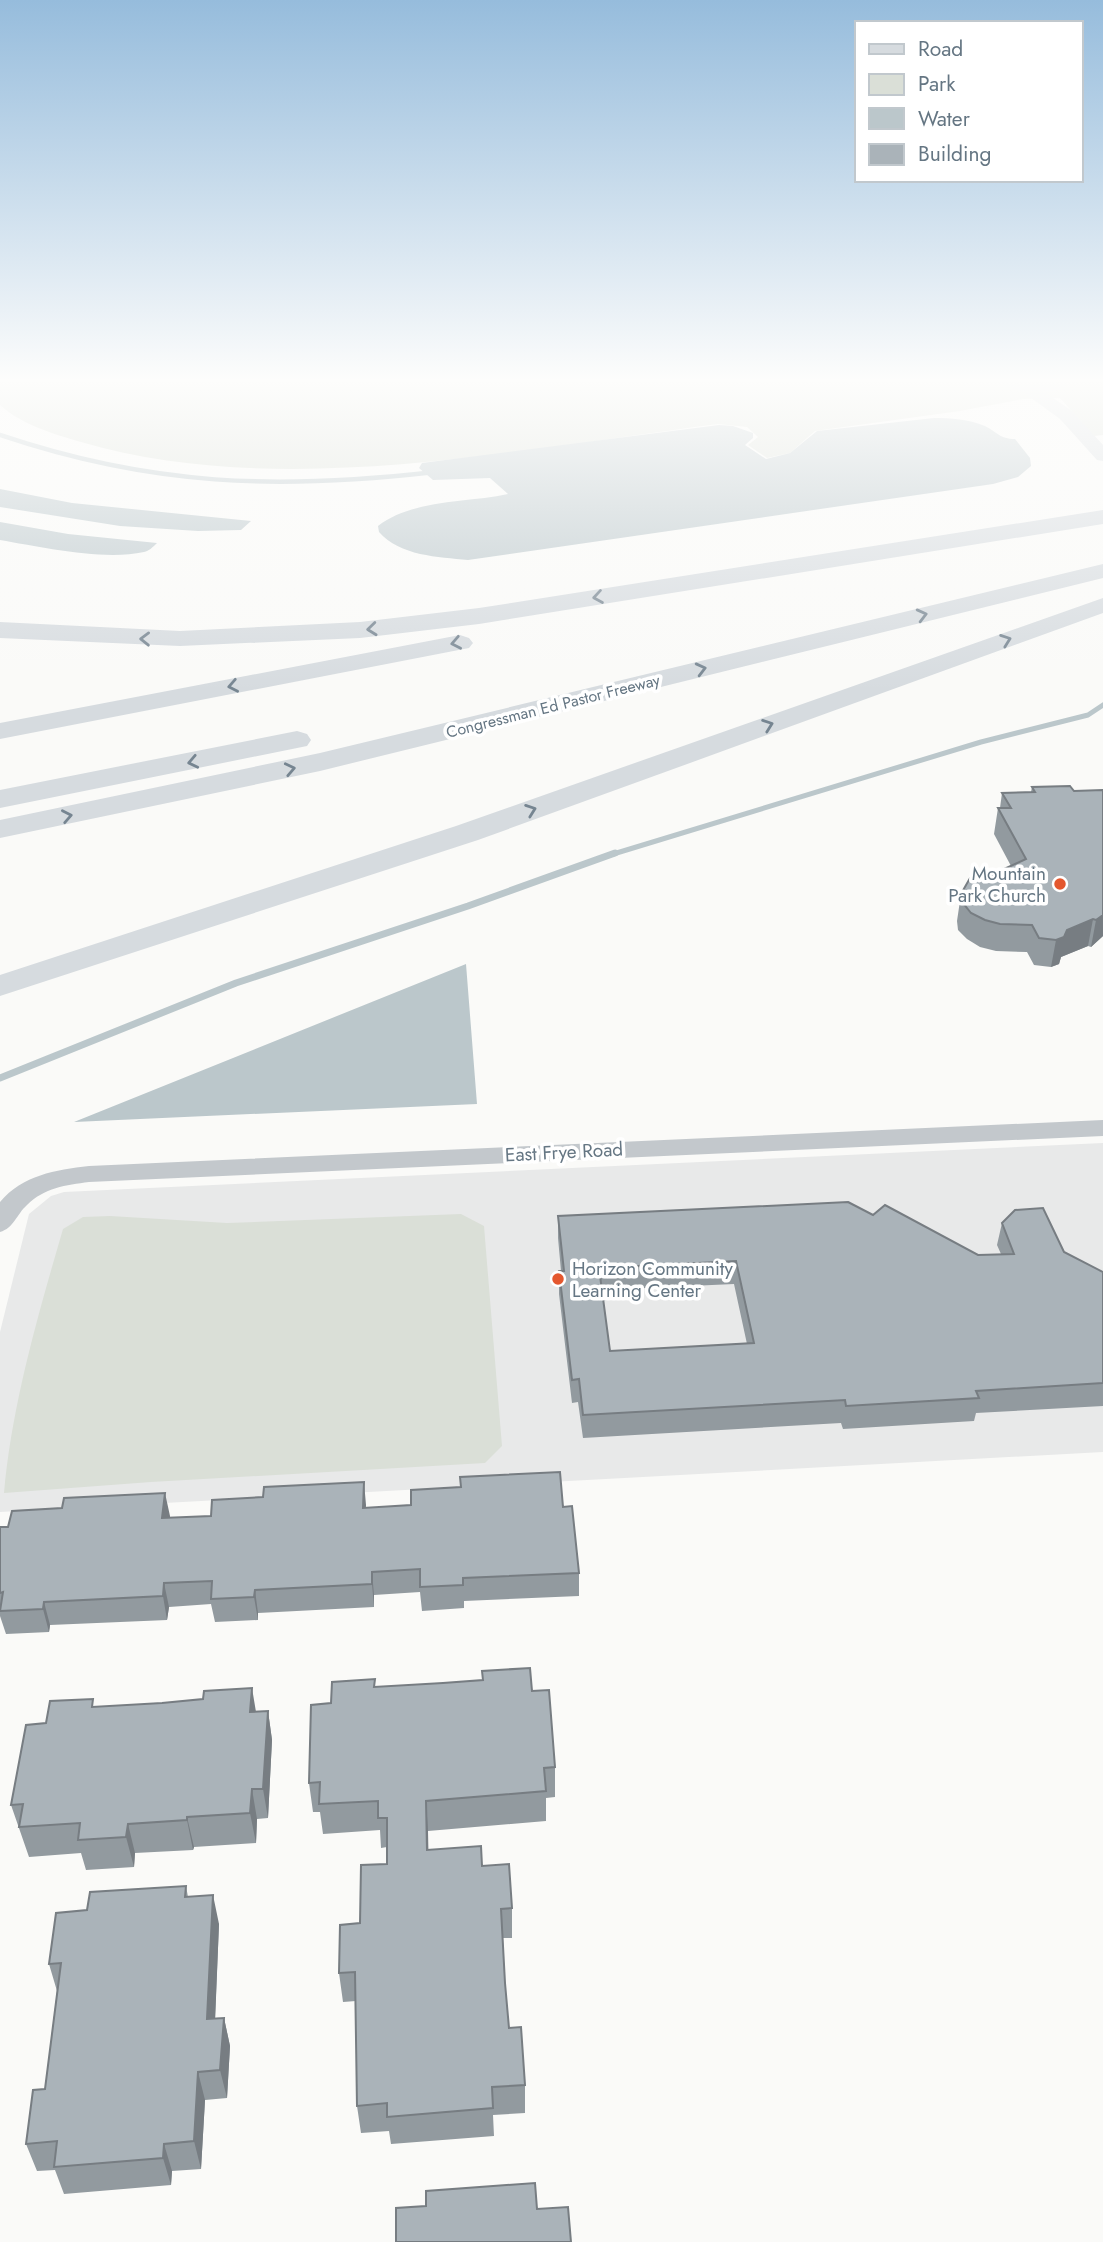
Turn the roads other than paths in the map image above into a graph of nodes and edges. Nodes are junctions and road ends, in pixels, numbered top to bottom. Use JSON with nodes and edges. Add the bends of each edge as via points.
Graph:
{"nodes":[{"id":1,"x":1103,"y":517,"type":"edge"},
{"id":2,"x":1076,"y":522,"type":"junction"},
{"id":3,"x":1103,"y":571,"type":"edge"},
{"id":4,"x":1103,"y":605,"type":"edge"},
{"id":5,"x":0,"y":630,"type":"edge"},
{"id":6,"x":488,"y":696,"type":"dead end"},
{"id":7,"x":0,"y":731,"type":"edge"},
{"id":8,"x":0,"y":799,"type":"edge"},
{"id":9,"x":0,"y":829,"type":"edge"},
{"id":10,"x":467,"y":832,"type":"junction"},
{"id":11,"x":0,"y":986,"type":"edge"},
{"id":12,"x":0,"y":1008,"type":"edge"},
{"id":13,"x":1103,"y":1128,"type":"edge"},
{"id":14,"x":0,"y":1223,"type":"edge"}],
"edges":[{"from":1,"to":2,"type":"highway"},
{"from":2,"to":5,"type":"highway","one_way":true,"via":[[376,629],[206,639]]},
{"from":2,"to":7,"type":"highway","one_way":true},
{"from":9,"to":3,"type":"highway","name":"Congressman Ed Pastor Freeway","one_way":true,"via":[[320,762]]},
{"from":10,"to":4,"type":"highway","one_way":true},
{"from":6,"to":8,"type":"highway","name":"Congressman Ed Pastor Freeway","one_way":true,"via":[[275,745]]},
{"from":10,"to":11,"type":"highway"},
{"from":10,"to":12,"type":"highway","via":[[359,879]]},
{"from":13,"to":14,"type":"street","name":"East Frye Road","via":[[89,1174],[51,1179],[28,1190],[9,1205]]}]}
